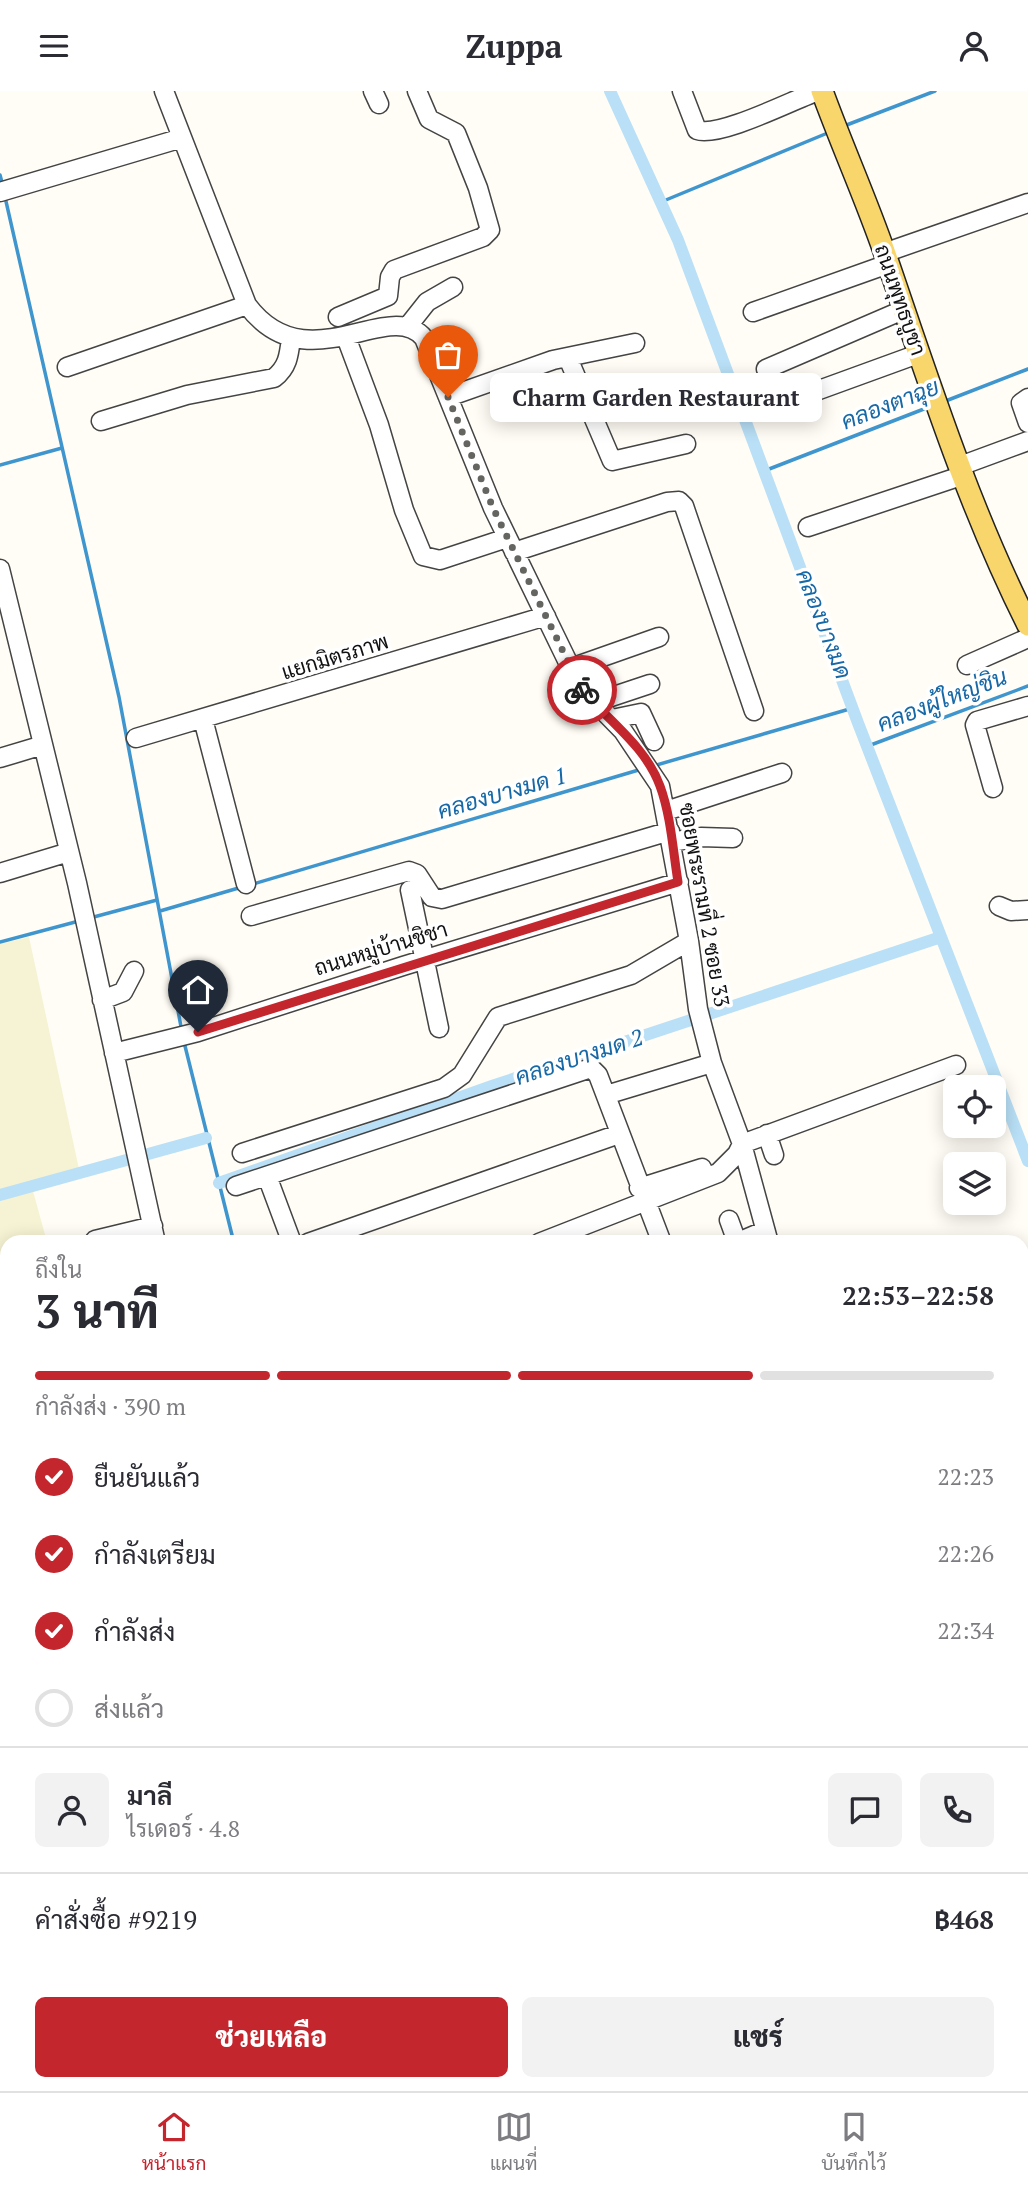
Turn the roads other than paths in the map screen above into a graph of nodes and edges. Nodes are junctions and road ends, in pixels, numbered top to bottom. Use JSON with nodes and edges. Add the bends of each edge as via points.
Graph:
{"nodes":[{"id":1,"x":164,"y":91,"type":"edge"},
{"id":2,"x":417,"y":91,"type":"edge"},
{"id":3,"x":682,"y":91,"type":"edge"},
{"id":4,"x":820,"y":91,"type":"edge"},
{"id":5,"x":176,"y":140,"type":"junction"},
{"id":6,"x":4,"y":190,"type":"edge"},
{"id":7,"x":1028,"y":203,"type":"edge"},
{"id":8,"x":886,"y":258,"type":"junction"},
{"id":9,"x":453,"y":286,"type":"dead end"},
{"id":10,"x":385,"y":297,"type":"junction"},
{"id":11,"x":247,"y":305,"type":"junction"},
{"id":12,"x":903,"y":310,"type":"junction"},
{"id":13,"x":752,"y":312,"type":"dead end"},
{"id":14,"x":338,"y":317,"type":"dead end"},
{"id":15,"x":401,"y":325,"type":"junction"},
{"id":16,"x":346,"y":337,"type":"junction"},
{"id":17,"x":291,"y":338,"type":"junction"},
{"id":18,"x":635,"y":343,"type":"dead end"},
{"id":19,"x":918,"y":354,"type":"junction"},
{"id":20,"x":569,"y":358,"type":"junction"},
{"id":21,"x":67,"y":367,"type":"dead end"},
{"id":22,"x":766,"y":369,"type":"dead end"},
{"id":23,"x":448,"y":397,"type":"junction"},
{"id":24,"x":1028,"y":398,"type":"edge"},
{"id":25,"x":775,"y":405,"type":"dead end"},
{"id":26,"x":101,"y":421,"type":"dead end"},
{"id":27,"x":1028,"y":423,"type":"edge"},
{"id":28,"x":1028,"y":441,"type":"edge"},
{"id":29,"x":686,"y":444,"type":"dead end"},
{"id":30,"x":962,"y":470,"type":"junction"},
{"id":31,"x":808,"y":527,"type":"dead end"},
{"id":32,"x":511,"y":545,"type":"junction"},
{"id":33,"x":0,"y":573,"type":"edge"},
{"id":34,"x":546,"y":617,"type":"junction"},
{"id":35,"x":1028,"y":625,"type":"edge"},
{"id":36,"x":659,"y":637,"type":"dead end"},
{"id":37,"x":1028,"y":638,"type":"edge"},
{"id":38,"x":967,"y":665,"type":"dead end"},
{"id":39,"x":571,"y":668,"type":"junction"},
{"id":40,"x":650,"y":684,"type":"dead end"},
{"id":41,"x":593,"y":703,"type":"junction"},
{"id":42,"x":1028,"y":706,"type":"edge"},
{"id":43,"x":754,"y":711,"type":"dead end"},
{"id":44,"x":204,"y":719,"type":"junction"},
{"id":45,"x":612,"y":719,"type":"junction"},
{"id":46,"x":135,"y":737,"type":"dead end"},
{"id":47,"x":654,"y":741,"type":"dead end"},
{"id":48,"x":43,"y":745,"type":"junction"},
{"id":49,"x":0,"y":758,"type":"edge"},
{"id":50,"x":782,"y":773,"type":"dead end"},
{"id":51,"x":993,"y":788,"type":"dead end"},
{"id":52,"x":666,"y":811,"type":"junction"},
{"id":53,"x":671,"y":837,"type":"junction"},
{"id":54,"x":733,"y":838,"type":"dead end"},
{"id":55,"x":69,"y":852,"type":"junction"},
{"id":56,"x":0,"y":873,"type":"edge"},
{"id":57,"x":246,"y":884,"type":"dead end"},
{"id":58,"x":670,"y":884,"type":"junction"},
{"id":59,"x":410,"y":890,"type":"dead end"},
{"id":60,"x":999,"y":906,"type":"dead end"},
{"id":61,"x":1028,"y":910,"type":"edge"},
{"id":62,"x":251,"y":916,"type":"dead end"},
{"id":63,"x":689,"y":941,"type":"junction"},
{"id":64,"x":423,"y":960,"type":"junction"},
{"id":65,"x":134,"y":971,"type":"dead end"},
{"id":66,"x":102,"y":1000,"type":"junction"},
{"id":67,"x":439,"y":1028,"type":"dead end"},
{"id":68,"x":114,"y":1053,"type":"junction"},
{"id":69,"x":712,"y":1063,"type":"junction"},
{"id":70,"x":956,"y":1065,"type":"dead end"},
{"id":71,"x":606,"y":1095,"type":"junction"},
{"id":72,"x":619,"y":1134,"type":"junction"},
{"id":73,"x":766,"y":1134,"type":"junction"},
{"id":74,"x":742,"y":1144,"type":"junction"},
{"id":75,"x":242,"y":1153,"type":"dead end"},
{"id":76,"x":774,"y":1155,"type":"dead end"},
{"id":77,"x":267,"y":1175,"type":"junction"},
{"id":78,"x":236,"y":1186,"type":"dead end"},
{"id":79,"x":642,"y":1195,"type":"junction"},
{"id":80,"x":729,"y":1220,"type":"dead end"},
{"id":81,"x":154,"y":1234,"type":"edge"},
{"id":82,"x":289,"y":1235,"type":"edge"},
{"id":83,"x":331,"y":1235,"type":"edge"},
{"id":84,"x":556,"y":1235,"type":"edge"},
{"id":85,"x":659,"y":1235,"type":"edge"},
{"id":86,"x":734,"y":1235,"type":"edge"},
{"id":87,"x":766,"y":1235,"type":"edge"}],
"edges":[{"from":1,"to":5,"type":"street"},
{"from":2,"to":10,"type":"street","via":[[429,119],[456,133],[490,230],[483,237],[394,270]]},
{"from":3,"to":4,"type":"street","via":[[697,130],[703,132]]},
{"from":4,"to":8,"type":"main road","name":"ถนนพุทธบูชา"},
{"from":5,"to":6,"type":"street"},
{"from":5,"to":11,"type":"street"},
{"from":7,"to":8,"type":"street"},
{"from":8,"to":12,"type":"main road","name":"ถนนพุทธบูชา"},
{"from":8,"to":13,"type":"street"},
{"from":9,"to":15,"type":"street"},
{"from":10,"to":14,"type":"street"},
{"from":10,"to":15,"type":"street","name":"ซอยพระรามที่ 2 ซอย 33"},
{"from":11,"to":17,"type":"street","via":[[272,330]]},
{"from":11,"to":21,"type":"street"},
{"from":12,"to":19,"type":"main road","name":"ถนนพุทธบูชา"},
{"from":12,"to":22,"type":"street"},
{"from":15,"to":16,"type":"street"},
{"from":15,"to":23,"type":"street","name":"ซอยพระรามที่ 2 ซอย 33","via":[[424,338]]},
{"from":16,"to":17,"type":"street"},
{"from":16,"to":32,"type":"street","via":[[423,556],[440,560]]},
{"from":17,"to":26,"type":"street","via":[[289,358],[274,378],[187,395]]},
{"from":18,"to":20,"type":"street"},
{"from":19,"to":25,"type":"street"},
{"from":19,"to":30,"type":"main road","name":"ถนนพุทธบูชา"},
{"from":20,"to":23,"type":"street"},
{"from":20,"to":29,"type":"street","via":[[611,461]]},
{"from":23,"to":32,"type":"street","name":"ซอยพระรามที่ 2 ซอย 33"},
{"from":24,"to":27,"type":"street","via":[[1021,403]]},
{"from":28,"to":30,"type":"street"},
{"from":30,"to":31,"type":"street"},
{"from":30,"to":35,"type":"main road","name":"ถนนพุทธบูชา","via":[[993,557]]},
{"from":32,"to":34,"type":"street","name":"ซอยพระรามที่ 2 ซอย 33"},
{"from":32,"to":43,"type":"street","via":[[679,501]]},
{"from":33,"to":48,"type":"street"},
{"from":34,"to":39,"type":"street","name":"ซอยพระรามที่ 2 ซอย 33"},
{"from":34,"to":44,"type":"street","name":"แยกมิตรภาพ"},
{"from":36,"to":39,"type":"street"},
{"from":37,"to":38,"type":"street"},
{"from":39,"to":41,"type":"street","name":"ซอยพระรามที่ 2 ซอย 33"},
{"from":40,"to":41,"type":"street"},
{"from":41,"to":45,"type":"street","name":"ซอยพระรามที่ 2 ซอย 33"},
{"from":42,"to":51,"type":"street","via":[[975,725]]},
{"from":44,"to":46,"type":"street","name":"แยกมิตรภาพ"},
{"from":44,"to":57,"type":"street"},
{"from":45,"to":47,"type":"street","via":[[641,713]]},
{"from":45,"to":52,"type":"street","name":"ซอยพระรามที่ 2 ซอย 33","via":[[650,767]]},
{"from":48,"to":49,"type":"street"},
{"from":48,"to":55,"type":"street"},
{"from":50,"to":52,"type":"street"},
{"from":52,"to":53,"type":"street","name":"ซอยพระรามที่ 2 ซอย 33"},
{"from":53,"to":54,"type":"street"},
{"from":53,"to":58,"type":"street","name":"ซอยพระรามที่ 2 ซอย 33"},
{"from":53,"to":62,"type":"street","via":[[442,899],[432,897],[417,874],[409,871]]},
{"from":55,"to":56,"type":"street"},
{"from":55,"to":66,"type":"street"},
{"from":58,"to":63,"type":"street","name":"ซอยพระรามที่ 2 ซอย 33"},
{"from":58,"to":64,"type":"street","name":"ถนนหมู่บ้านชิชา"},
{"from":59,"to":64,"type":"street"},
{"from":60,"to":61,"type":"street"},
{"from":63,"to":69,"type":"street","name":"ซอยพระรามที่ 2 ซอย 33","via":[[698,1009]]},
{"from":63,"to":75,"type":"street","via":[[631,975],[498,1017],[462,1075],[444,1088]]},
{"from":64,"to":67,"type":"street"},
{"from":64,"to":68,"type":"street","name":"ถนนหมู่บ้านชิชา","via":[[198,1032]]},
{"from":65,"to":66,"type":"street","via":[[123,992]]},
{"from":66,"to":68,"type":"street"},
{"from":68,"to":81,"type":"street"},
{"from":69,"to":71,"type":"street"},
{"from":69,"to":74,"type":"street","name":"ซอยพระรามที่ 2 ซอย 33"},
{"from":70,"to":73,"type":"street"},
{"from":71,"to":72,"type":"street"},
{"from":71,"to":77,"type":"street","via":[[596,1071],[588,1068]]},
{"from":72,"to":79,"type":"street"},
{"from":72,"to":83,"type":"street"},
{"from":73,"to":74,"type":"street"},
{"from":73,"to":76,"type":"street"},
{"from":74,"to":79,"type":"street","via":[[718,1173]]},
{"from":74,"to":87,"type":"street","name":"ซอยพระรามที่ 2 ซอย 33"},
{"from":77,"to":78,"type":"street"},
{"from":77,"to":82,"type":"street"},
{"from":79,"to":84,"type":"street"},
{"from":79,"to":85,"type":"street"},
{"from":80,"to":86,"type":"street"}]}
